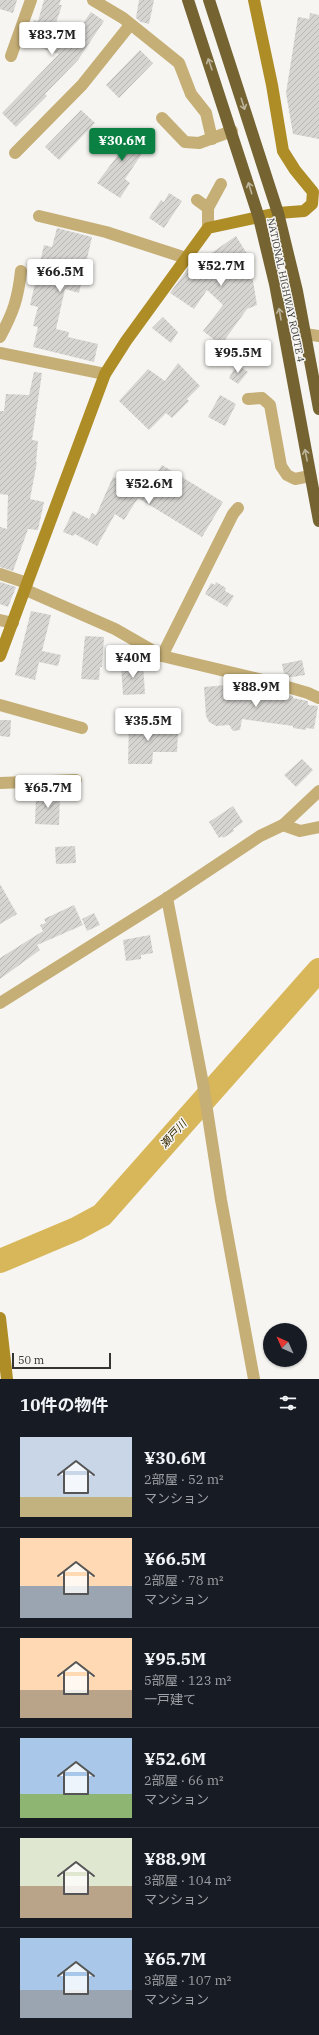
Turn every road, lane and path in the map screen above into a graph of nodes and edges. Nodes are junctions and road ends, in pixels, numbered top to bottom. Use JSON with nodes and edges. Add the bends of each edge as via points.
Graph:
{"nodes":[{"id":1,"x":31,"y":0,"type":"edge"},
{"id":2,"x":93,"y":0,"type":"edge"},
{"id":3,"x":188,"y":0,"type":"edge"},
{"id":4,"x":209,"y":0,"type":"edge"},
{"id":5,"x":254,"y":0,"type":"edge"},
{"id":6,"x":130,"y":25,"type":"junction"},
{"id":7,"x":11,"y":56,"type":"dead end"},
{"id":8,"x":162,"y":118,"type":"dead end"},
{"id":9,"x":232,"y":131,"type":"junction"},
{"id":10,"x":212,"y":139,"type":"junction"},
{"id":11,"x":15,"y":153,"type":"dead end"},
{"id":12,"x":221,"y":184,"type":"dead end"},
{"id":13,"x":197,"y":200,"type":"dead end"},
{"id":14,"x":208,"y":208,"type":"junction"},
{"id":15,"x":278,"y":214,"type":"junction"},
{"id":16,"x":39,"y":216,"type":"dead end"},
{"id":17,"x":259,"y":218,"type":"junction"},
{"id":18,"x":208,"y":228,"type":"junction"},
{"id":19,"x":186,"y":258,"type":"junction"},
{"id":20,"x":21,"y":271,"type":"dead end"},
{"id":21,"x":306,"y":334,"type":"junction"},
{"id":22,"x":319,"y":336,"type":"edge"},
{"id":23,"x":0,"y":337,"type":"edge"},
{"id":24,"x":0,"y":353,"type":"edge"},
{"id":25,"x":105,"y":374,"type":"junction"},
{"id":26,"x":248,"y":399,"type":"dead end"},
{"id":27,"x":319,"y":409,"type":"edge"},
{"id":28,"x":310,"y":476,"type":"junction"},
{"id":29,"x":238,"y":508,"type":"dead end"},
{"id":30,"x":319,"y":521,"type":"edge"},
{"id":31,"x":0,"y":574,"type":"edge"},
{"id":32,"x":26,"y":587,"type":"junction"},
{"id":33,"x":0,"y":620,"type":"edge"},
{"id":34,"x":13,"y":624,"type":"junction"},
{"id":35,"x":0,"y":656,"type":"edge"},
{"id":36,"x":162,"y":656,"type":"junction"},
{"id":37,"x":319,"y":698,"type":"edge"},
{"id":38,"x":0,"y":705,"type":"edge"},
{"id":39,"x":82,"y":728,"type":"dead end"},
{"id":40,"x":76,"y":780,"type":"dead end"},
{"id":41,"x":0,"y":783,"type":"edge"},
{"id":42,"x":319,"y":791,"type":"edge"},
{"id":43,"x":283,"y":825,"type":"junction"},
{"id":44,"x":319,"y":828,"type":"edge"},
{"id":45,"x":167,"y":898,"type":"junction"},
{"id":46,"x":0,"y":1003,"type":"edge"},
{"id":47,"x":0,"y":1318,"type":"edge"},
{"id":48,"x":7,"y":1379,"type":"edge"},
{"id":49,"x":254,"y":1379,"type":"edge"}],
"edges":[{"from":1,"to":7,"type":"street"},
{"from":2,"to":6,"type":"street"},
{"from":9,"to":3,"type":"highway","name":"NATIONAL HIGHWAY ROUTE 4","one_way":true},
{"from":4,"to":15,"type":"highway","name":"NATIONAL HIGHWAY ROUTE 4","one_way":true},
{"from":5,"to":15,"type":"street","via":[[283,152],[314,196],[312,204],[304,212]]},
{"from":6,"to":10,"type":"street","via":[[179,63],[190,94],[206,113]]},
{"from":6,"to":11,"type":"street","via":[[82,85]]},
{"from":8,"to":10,"type":"street","via":[[184,142],[199,143]]},
{"from":9,"to":10,"type":"street"},
{"from":17,"to":9,"type":"highway","name":"NATIONAL HIGHWAY ROUTE 4","one_way":true},
{"from":12,"to":14,"type":"street"},
{"from":13,"to":14,"type":"street"},
{"from":14,"to":18,"type":"street"},
{"from":15,"to":17,"type":"street"},
{"from":15,"to":21,"type":"highway","name":"NATIONAL HIGHWAY ROUTE 4"},
{"from":16,"to":19,"type":"street","via":[[106,232]]},
{"from":17,"to":18,"type":"street"},
{"from":28,"to":17,"type":"highway","name":"NATIONAL HIGHWAY ROUTE 4","one_way":true,"via":[[275,284]]},
{"from":18,"to":19,"type":"street"},
{"from":19,"to":25,"type":"street"},
{"from":20,"to":23,"type":"street","via":[[19,296]]},
{"from":21,"to":22,"type":"street"},
{"from":21,"to":27,"type":"highway","name":"NATIONAL HIGHWAY ROUTE 4"},
{"from":24,"to":25,"type":"street"},
{"from":25,"to":32,"type":"street"},
{"from":26,"to":28,"type":"street","via":[[262,398],[270,405],[284,472],[295,479]]},
{"from":28,"to":30,"type":"highway","name":"NATIONAL HIGHWAY ROUTE 4"},
{"from":29,"to":36,"type":"street"},
{"from":31,"to":32,"type":"street"},
{"from":32,"to":34,"type":"street"},
{"from":32,"to":36,"type":"street","via":[[115,629]]},
{"from":33,"to":34,"type":"street"},
{"from":34,"to":35,"type":"street"},
{"from":36,"to":37,"type":"street","via":[[267,681]]},
{"from":38,"to":39,"type":"street"},
{"from":40,"to":41,"type":"street"},
{"from":42,"to":43,"type":"street"},
{"from":43,"to":44,"type":"street","via":[[300,831]]},
{"from":43,"to":45,"type":"street","via":[[260,836]]},
{"from":45,"to":46,"type":"street"},
{"from":45,"to":49,"type":"street","via":[[203,1084]]},
{"from":47,"to":48,"type":"street"}]}
